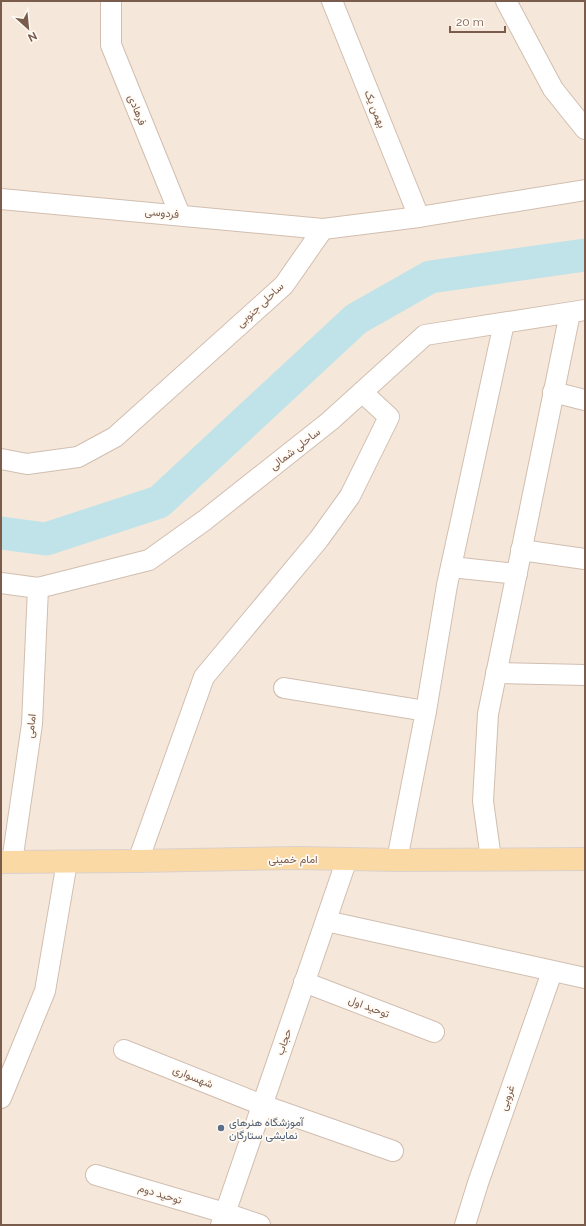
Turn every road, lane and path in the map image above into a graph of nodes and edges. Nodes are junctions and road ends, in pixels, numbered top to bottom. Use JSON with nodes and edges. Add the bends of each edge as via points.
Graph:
{"nodes":[{"id":1,"x":111,"y":1,"type":"edge"},
{"id":2,"x":332,"y":1,"type":"edge"},
{"id":3,"x":506,"y":1,"type":"edge"},
{"id":4,"x":585,"y":129,"type":"edge"},
{"id":5,"x":585,"y":190,"type":"edge"},
{"id":6,"x":1,"y":199,"type":"edge"},
{"id":7,"x":180,"y":215,"type":"junction"},
{"id":8,"x":419,"y":217,"type":"junction"},
{"id":9,"x":323,"y":229,"type":"junction"},
{"id":10,"x":578,"y":312,"type":"edge"},
{"id":11,"x":504,"y":323,"type":"junction"},
{"id":12,"x":362,"y":392,"type":"junction"},
{"id":13,"x":553,"y":392,"type":"junction"},
{"id":14,"x":585,"y":400,"type":"edge"},
{"id":15,"x":1,"y":459,"type":"edge"},
{"id":16,"x":521,"y":550,"type":"junction"},
{"id":17,"x":585,"y":559,"type":"edge"},
{"id":18,"x":451,"y":567,"type":"junction"},
{"id":19,"x":517,"y":574,"type":"junction"},
{"id":20,"x":1,"y":583,"type":"edge"},
{"id":21,"x":38,"y":588,"type":"junction"},
{"id":22,"x":496,"y":672,"type":"junction"},
{"id":23,"x":585,"y":675,"type":"edge"},
{"id":24,"x":284,"y":688,"type":"dead end"},
{"id":25,"x":426,"y":711,"type":"junction"},
{"id":26,"x":347,"y":859,"type":"junction"},
{"id":27,"x":585,"y":859,"type":"edge"},
{"id":28,"x":397,"y":860,"type":"junction"},
{"id":29,"x":491,"y":860,"type":"junction"},
{"id":30,"x":138,"y":861,"type":"junction"},
{"id":31,"x":6,"y":862,"type":"edge"},
{"id":32,"x":67,"y":862,"type":"junction"},
{"id":33,"x":326,"y":921,"type":"junction"},
{"id":34,"x":552,"y":972,"type":"junction"},
{"id":35,"x":585,"y":978,"type":"edge"},
{"id":36,"x":304,"y":982,"type":"junction"},
{"id":37,"x":434,"y":1032,"type":"dead end"},
{"id":38,"x":124,"y":1050,"type":"dead end"},
{"id":39,"x":1,"y":1098,"type":"edge"},
{"id":40,"x":262,"y":1105,"type":"junction"},
{"id":41,"x":393,"y":1151,"type":"dead end"},
{"id":42,"x":96,"y":1175,"type":"dead end"},
{"id":43,"x":223,"y":1219,"type":"edge"},
{"id":44,"x":260,"y":1225,"type":"edge"},
{"id":45,"x":465,"y":1225,"type":"edge"}],
"edges":[{"from":1,"to":7,"type":"street","name":"فرهادی","via":[[111,44]]},
{"from":2,"to":8,"type":"street","name":"بهمن یک"},
{"from":3,"to":4,"type":"street","via":[[553,89]]},
{"from":5,"to":8,"type":"street"},
{"from":6,"to":7,"type":"street","name":"فردوسی"},
{"from":7,"to":9,"type":"street","name":"فردوسی"},
{"from":8,"to":9,"type":"street"},
{"from":9,"to":15,"type":"street","name":"ساحلی جنوبی","via":[[284,285],[115,437],[78,458],[27,464]]},
{"from":10,"to":11,"type":"street","name":"ساحلی شمالی"},
{"from":10,"to":13,"type":"street"},
{"from":11,"to":12,"type":"street","name":"ساحلی شمالی","via":[[426,335]]},
{"from":11,"to":18,"type":"street"},
{"from":12,"to":21,"type":"street","name":"ساحلی شمالی","via":[[330,421],[205,520],[149,560]]},
{"from":12,"to":30,"type":"street","via":[[389,417],[350,496],[324,533],[204,677]]},
{"from":13,"to":14,"type":"street"},
{"from":13,"to":16,"type":"street"},
{"from":16,"to":17,"type":"street"},
{"from":16,"to":19,"type":"street"},
{"from":18,"to":19,"type":"street"},
{"from":18,"to":25,"type":"street"},
{"from":19,"to":22,"type":"street"},
{"from":20,"to":21,"type":"street","name":"ساحلی شمالی"},
{"from":21,"to":31,"type":"street","name":"امامی","via":[[32,724]]},
{"from":22,"to":23,"type":"street"},
{"from":22,"to":29,"type":"street","via":[[488,714],[483,801]]},
{"from":24,"to":25,"type":"street"},
{"from":25,"to":28,"type":"street"},
{"from":26,"to":28,"type":"main road","name":"امام خمینی"},
{"from":26,"to":30,"type":"main road","name":"امام خمینی"},
{"from":26,"to":33,"type":"street","name":"حجاب"},
{"from":27,"to":29,"type":"main road","name":"امام خمینی"},
{"from":28,"to":29,"type":"main road","name":"امام خمینی"},
{"from":30,"to":32,"type":"main road","name":"امام خمینی"},
{"from":31,"to":32,"type":"main road","name":"امام خمینی"},
{"from":32,"to":39,"type":"street","via":[[45,991]]},
{"from":33,"to":34,"type":"street"},
{"from":33,"to":36,"type":"street","name":"حجاب"},
{"from":34,"to":35,"type":"street"},
{"from":34,"to":45,"type":"street","name":"غروبی"},
{"from":36,"to":37,"type":"street","name":"توحید اول"},
{"from":36,"to":40,"type":"street","name":"حجاب"},
{"from":38,"to":40,"type":"street","name":"شهسواری"},
{"from":40,"to":41,"type":"street","name":"شهسواری"},
{"from":40,"to":43,"type":"street","name":"حجاب"},
{"from":42,"to":43,"type":"street","name":"توحید دوم"},
{"from":43,"to":44,"type":"street","name":"توحید دوم"}]}
